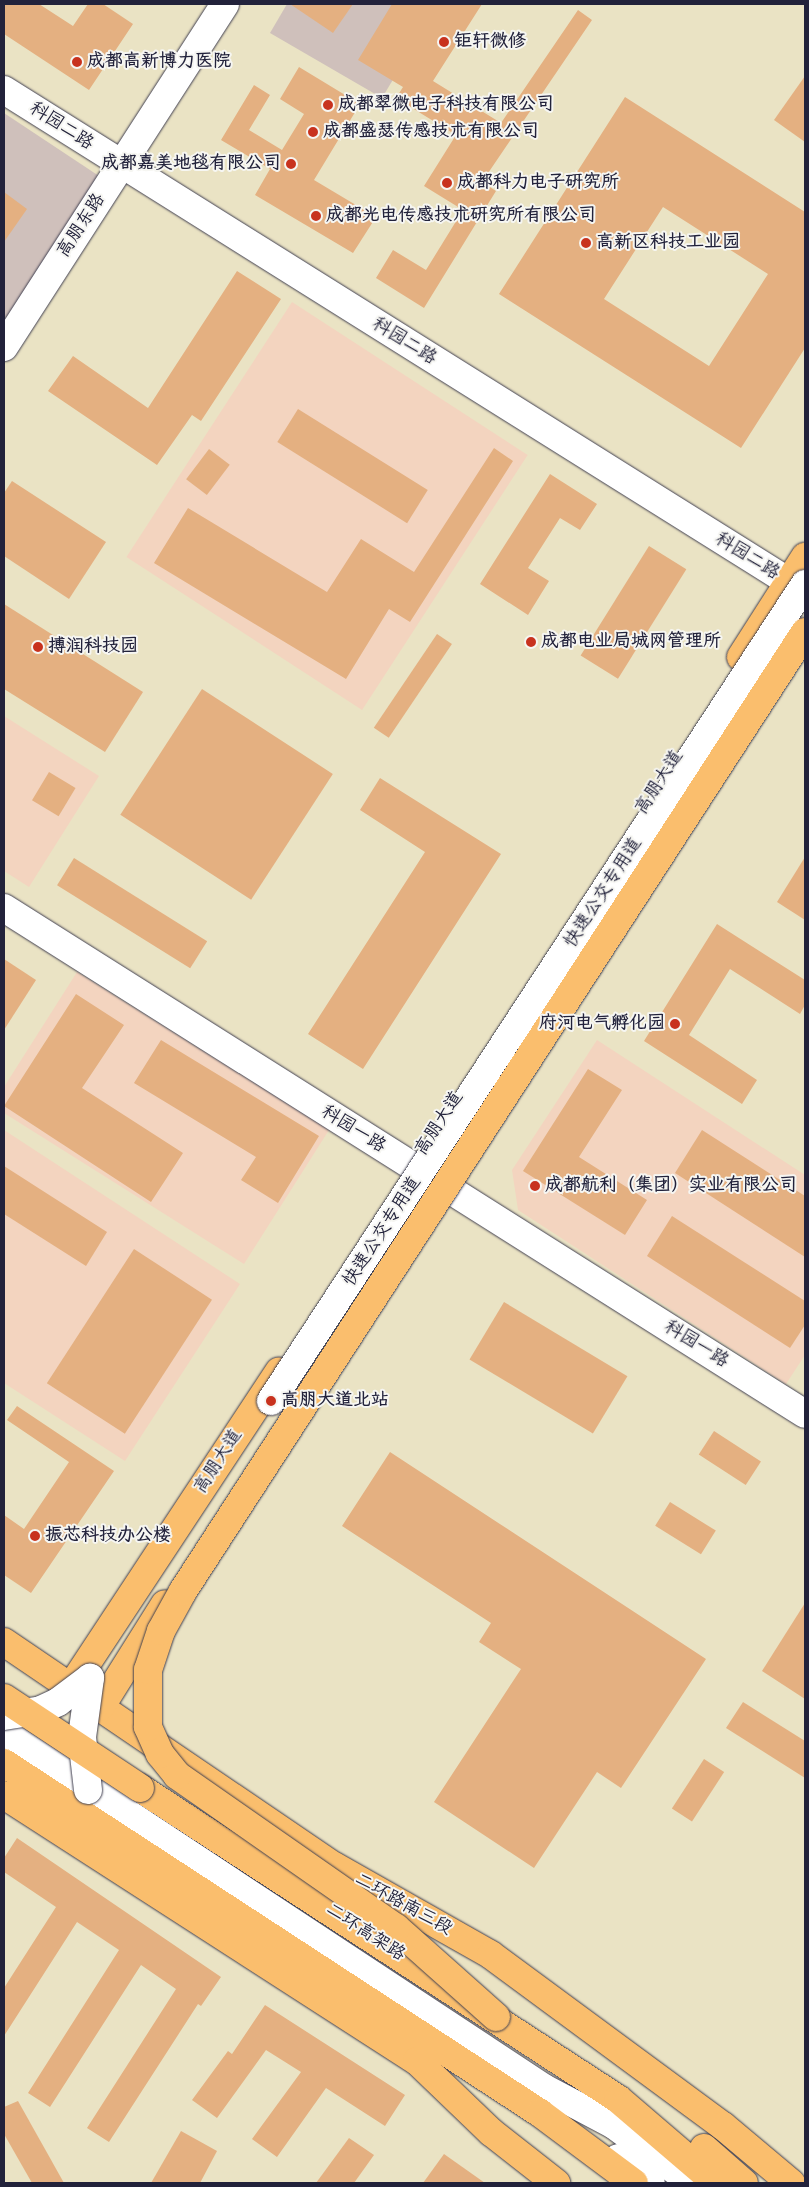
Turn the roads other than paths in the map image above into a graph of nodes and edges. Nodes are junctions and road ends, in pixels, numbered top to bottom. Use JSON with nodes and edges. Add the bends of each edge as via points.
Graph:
{"nodes":[{"id":1,"x":225,"y":4,"type":"edge"},
{"id":2,"x":4,"y":90,"type":"edge"},
{"id":3,"x":121,"y":166,"type":"junction"},
{"id":4,"x":4,"y":347,"type":"edge"},
{"id":5,"x":805,"y":557,"type":"edge"},
{"id":6,"x":800,"y":586,"type":"edge"},
{"id":7,"x":805,"y":608,"type":"edge"},
{"id":8,"x":805,"y":632,"type":"edge"},
{"id":9,"x":4,"y":908,"type":"edge"},
{"id":10,"x":422,"y":1174,"type":"junction"},
{"id":11,"x":805,"y":1414,"type":"edge"},
{"id":12,"x":4,"y":1642,"type":"edge"},
{"id":13,"x":81,"y":1682,"type":"junction"},
{"id":14,"x":4,"y":1698,"type":"edge"},
{"id":15,"x":100,"y":1706,"type":"junction"},
{"id":16,"x":4,"y":1716,"type":"edge"},
{"id":17,"x":4,"y":1732,"type":"edge"},
{"id":18,"x":4,"y":1763,"type":"edge"},
{"id":19,"x":88,"y":1790,"type":"junction"},
{"id":20,"x":4,"y":1795,"type":"edge"},
{"id":21,"x":496,"y":2017,"type":"junction"},
{"id":22,"x":618,"y":2100,"type":"junction"},
{"id":23,"x":542,"y":2101,"type":"junction"},
{"id":24,"x":556,"y":2183,"type":"edge"},
{"id":25,"x":602,"y":2183,"type":"edge"},
{"id":26,"x":634,"y":2183,"type":"edge"},
{"id":27,"x":651,"y":2183,"type":"edge"},
{"id":28,"x":692,"y":2183,"type":"edge"},
{"id":29,"x":716,"y":2183,"type":"edge"},
{"id":30,"x":744,"y":2183,"type":"edge"},
{"id":31,"x":791,"y":2183,"type":"edge"}],
"edges":[{"from":1,"to":3,"type":"street","name":"高朋东路"},
{"from":2,"to":3,"type":"street","name":"科园二路"},
{"from":3,"to":4,"type":"street","name":"高朋东路"},
{"from":3,"to":6,"type":"street","name":"科园二路"},
{"from":5,"to":6,"type":"main road","name":"高朋大道"},
{"from":6,"to":10,"type":"main road","name":"高朋大道"},
{"from":6,"to":13,"type":"street","name":"快速公交专用道","bridge":true},
{"from":7,"to":10,"type":"main road","name":"高朋大道"},
{"from":8,"to":21,"type":"main road","bridge":true,"via":[[183,1591],[161,1631],[148,1670],[148,1727],[160,1754],[177,1775],[396,1928]]},
{"from":9,"to":10,"type":"street","name":"科园一路"},
{"from":10,"to":11,"type":"street","name":"科园一路"},
{"from":10,"to":13,"type":"main road","name":"高朋大道"},
{"from":10,"to":15,"type":"main road","name":"高朋大道"},
{"from":12,"to":13,"type":"main road","name":"二环路南三段"},
{"from":13,"to":15,"type":"main road","name":"二环路南三段"},
{"from":13,"to":16,"type":"street","bridge":true,"via":[[58,1702],[41,1710]]},
{"from":13,"to":19,"type":"street","bridge":true,"via":[[82,1737]]},
{"from":14,"to":21,"type":"main road","name":"二环高架路","bridge":true},
{"from":15,"to":31,"type":"main road","name":"二环路南三段","via":[[334,1866],[492,1955],[723,2126]]},
{"from":17,"to":19,"type":"street"},
{"from":18,"to":23,"type":"main road"},
{"from":19,"to":23,"type":"street"},
{"from":20,"to":24,"type":"main road","via":[[417,2061],[491,2132]]},
{"from":21,"to":22,"type":"main road","name":"二环高架路"},
{"from":22,"to":29,"type":"main road","name":"二环高架路"},
{"from":22,"to":30,"type":"main road","via":[[677,2125]]},
{"from":23,"to":25,"type":"main road","via":[[556,2144]]},
{"from":23,"to":26,"type":"main road"},
{"from":23,"to":27,"type":"street"},
{"from":23,"to":28,"type":"street","via":[[614,2125]]}]}
